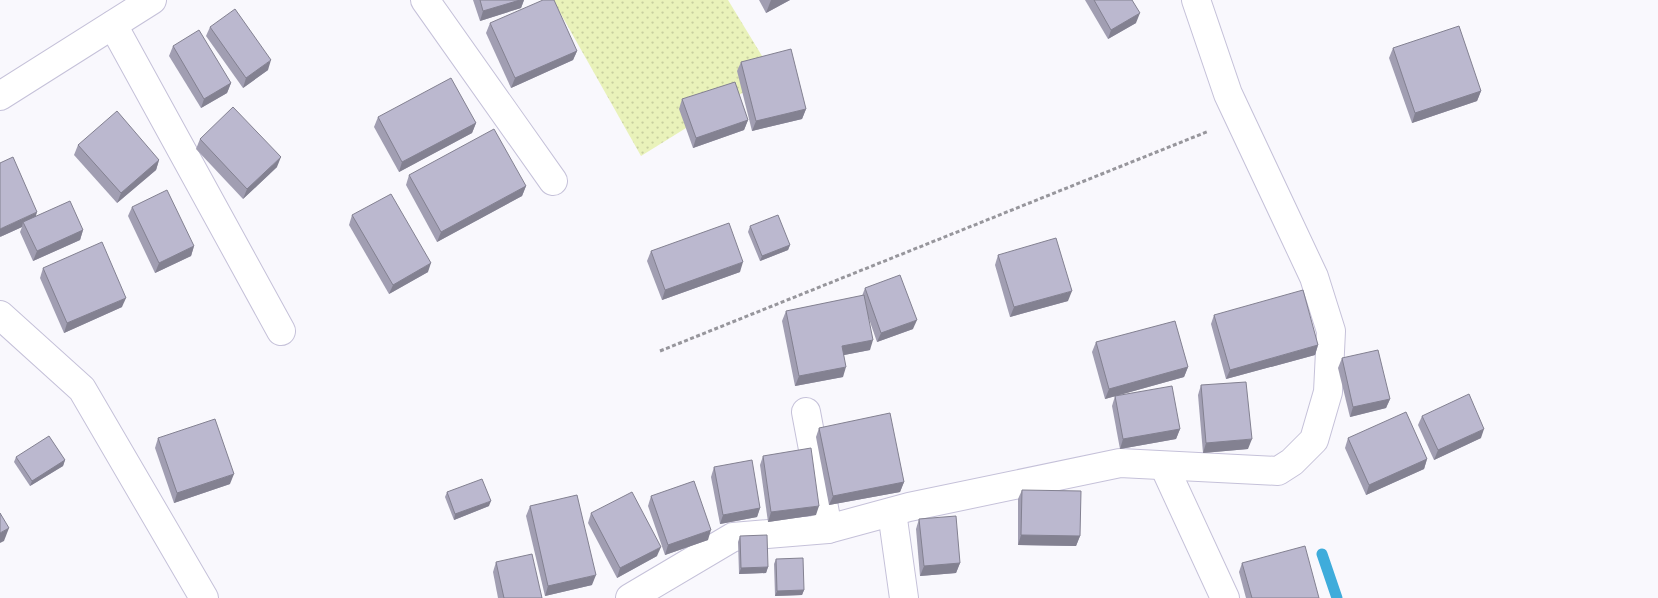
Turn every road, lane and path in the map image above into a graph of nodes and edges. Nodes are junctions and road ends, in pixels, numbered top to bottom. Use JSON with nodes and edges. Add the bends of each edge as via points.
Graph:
{"nodes":[{"id":1,"x":152,"y":0,"type":"edge"},
{"id":2,"x":425,"y":0,"type":"edge"},
{"id":3,"x":1196,"y":0,"type":"edge"},
{"id":4,"x":113,"y":25,"type":"junction"},
{"id":5,"x":0,"y":96,"type":"edge"},
{"id":6,"x":1240,"y":119,"type":"junction"},
{"id":7,"x":552,"y":181,"type":"dead end"},
{"id":8,"x":0,"y":315,"type":"edge"},
{"id":9,"x":280,"y":331,"type":"dead end"},
{"id":10,"x":660,"y":351,"type":"dead end"},
{"id":11,"x":806,"y":412,"type":"dead end"},
{"id":12,"x":1164,"y":466,"type":"junction"},
{"id":13,"x":892,"y":512,"type":"junction"},
{"id":14,"x":828,"y":529,"type":"junction"},
{"id":15,"x":204,"y":598,"type":"edge"},
{"id":16,"x":630,"y":598,"type":"edge"},
{"id":17,"x":904,"y":598,"type":"edge"},
{"id":18,"x":1225,"y":598,"type":"edge"}],
"edges":[{"from":1,"to":4,"type":"street"},
{"from":2,"to":7,"type":"street"},
{"from":3,"to":6,"type":"street","via":[[1228,94]]},
{"from":4,"to":5,"type":"street"},
{"from":4,"to":9,"type":"street"},
{"from":6,"to":10,"type":"path"},
{"from":6,"to":12,"type":"street","via":[[1314,277],[1331,331],[1328,392],[1314,440],[1278,471]]},
{"from":8,"to":15,"type":"street","via":[[82,389]]},
{"from":11,"to":14,"type":"street"},
{"from":12,"to":13,"type":"street","via":[[1120,463]]},
{"from":12,"to":18,"type":"street"},
{"from":13,"to":14,"type":"street"},
{"from":13,"to":17,"type":"street"},
{"from":14,"to":16,"type":"street","via":[[733,537]]}]}
